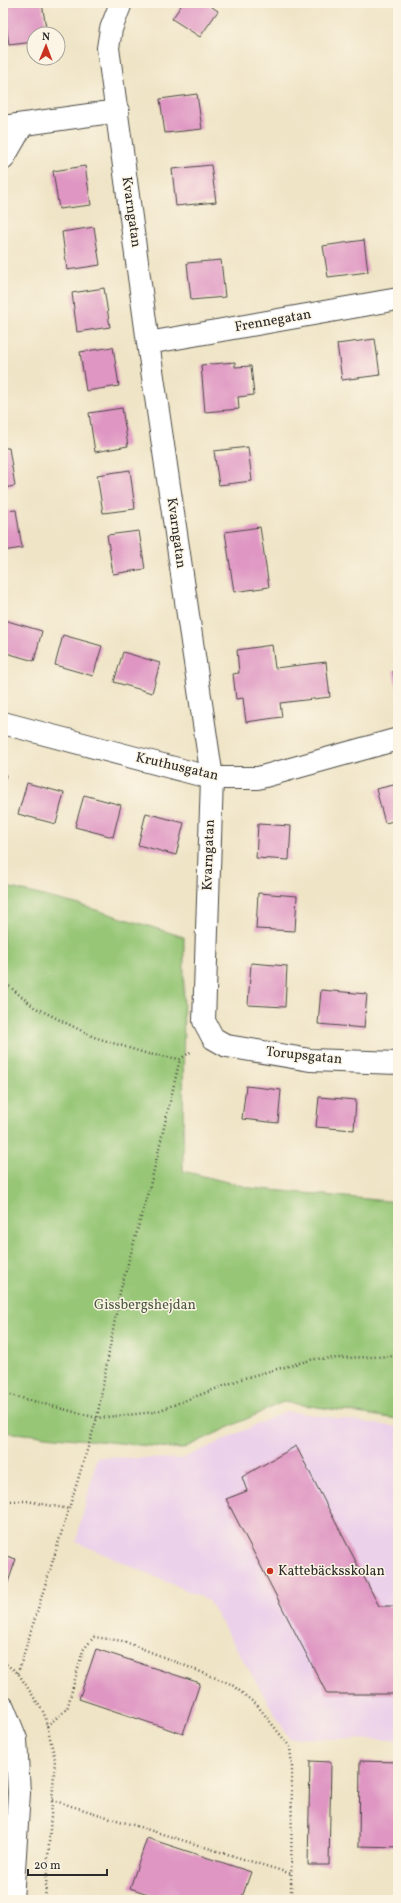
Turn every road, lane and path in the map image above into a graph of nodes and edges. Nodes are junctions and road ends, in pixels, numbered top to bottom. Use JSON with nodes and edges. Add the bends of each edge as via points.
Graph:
{"nodes":[{"id":1,"x":121,"y":3,"type":"edge"},
{"id":2,"x":118,"y":111,"type":"junction"},
{"id":3,"x":13,"y":125,"type":"edge"},
{"id":4,"x":3,"y":159,"type":"edge"},
{"id":5,"x":398,"y":299,"type":"edge"},
{"id":6,"x":148,"y":343,"type":"junction"},
{"id":7,"x":3,"y":723,"type":"edge"},
{"id":8,"x":398,"y":739,"type":"edge"},
{"id":9,"x":212,"y":778,"type":"junction"},
{"id":10,"x":3,"y":981,"type":"edge"},
{"id":11,"x":213,"y":1038,"type":"junction"},
{"id":12,"x":180,"y":1059,"type":"junction"},
{"id":13,"x":398,"y":1063,"type":"edge"},
{"id":14,"x":398,"y":1356,"type":"edge"},
{"id":15,"x":3,"y":1393,"type":"edge"},
{"id":16,"x":97,"y":1418,"type":"junction"},
{"id":17,"x":3,"y":1501,"type":"edge"},
{"id":18,"x":69,"y":1509,"type":"junction"},
{"id":19,"x":18,"y":1673,"type":"dead end"},
{"id":20,"x":3,"y":1707,"type":"edge"},
{"id":21,"x":47,"y":1726,"type":"dead end"},
{"id":22,"x":52,"y":1800,"type":"dead end"},
{"id":23,"x":292,"y":1874,"type":"junction"},
{"id":24,"x":12,"y":1900,"type":"edge"},
{"id":25,"x":292,"y":1900,"type":"edge"}],
"edges":[{"from":1,"to":2,"type":"street","name":"Kvarngatan","via":[[111,29],[108,48]]},
{"from":2,"to":3,"type":"street"},
{"from":2,"to":6,"type":"street","name":"Kvarngatan"},
{"from":3,"to":4,"type":"street"},
{"from":5,"to":6,"type":"street","name":"Frennegatan"},
{"from":6,"to":9,"type":"street","name":"Kvarngatan"},
{"from":7,"to":9,"type":"street","name":"Kruthusgatan"},
{"from":8,"to":9,"type":"street","name":"Kruthusgatan","via":[[258,778]]},
{"from":9,"to":11,"type":"street","name":"Kvarngatan","via":[[204,1021]]},
{"from":10,"to":12,"type":"path","via":[[34,1007],[94,1037],[148,1054]]},
{"from":11,"to":12,"type":"path"},
{"from":11,"to":13,"type":"street","name":"Torupsgatan","via":[[227,1046],[310,1060]]},
{"from":12,"to":16,"type":"path","via":[[152,1178],[120,1292]]},
{"from":14,"to":16,"type":"path","via":[[314,1359],[244,1378],[155,1412]]},
{"from":15,"to":16,"type":"path"},
{"from":16,"to":18,"type":"path"},
{"from":17,"to":18,"type":"path","via":[[27,1501]]},
{"from":18,"to":19,"type":"path"},
{"from":20,"to":24,"type":"street","via":[[16,1739],[19,1793]]},
{"from":21,"to":23,"type":"path","via":[[67,1709],[83,1650],[94,1637],[123,1640],[231,1684],[257,1705],[290,1747]]},
{"from":22,"to":23,"type":"path"},
{"from":23,"to":25,"type":"path"}]}
